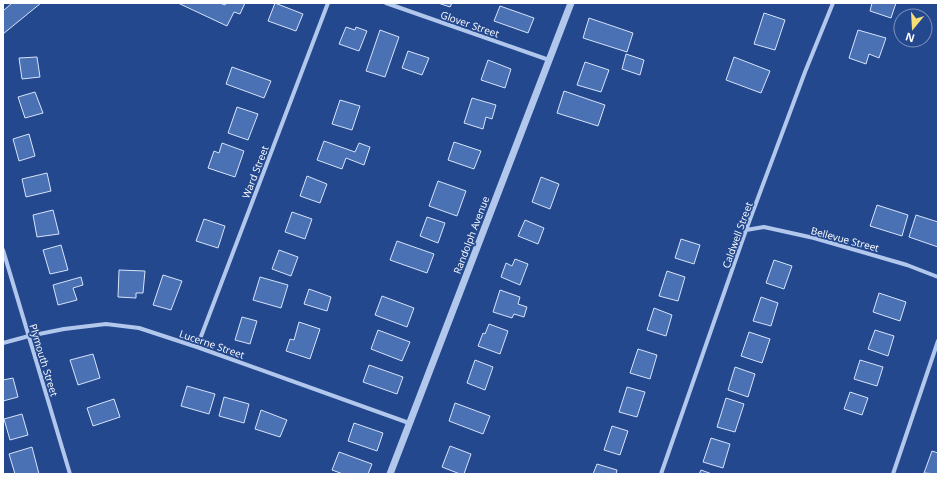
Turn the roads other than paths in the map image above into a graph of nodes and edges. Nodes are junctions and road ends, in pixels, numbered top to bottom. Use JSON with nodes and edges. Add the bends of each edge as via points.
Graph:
{"nodes":[{"id":1,"x":328,"y":3,"type":"edge"},
{"id":2,"x":386,"y":3,"type":"edge"},
{"id":3,"x":571,"y":3,"type":"edge"},
{"id":4,"x":833,"y":3,"type":"edge"},
{"id":5,"x":549,"y":60,"type":"junction"},
{"id":6,"x":746,"y":230,"type":"junction"},
{"id":7,"x":3,"y":250,"type":"edge"},
{"id":8,"x":938,"y":277,"type":"edge"},
{"id":9,"x":29,"y":336,"type":"junction"},
{"id":10,"x":938,"y":341,"type":"edge"},
{"id":11,"x":3,"y":343,"type":"edge"},
{"id":12,"x":197,"y":347,"type":"junction"},
{"id":13,"x":409,"y":423,"type":"junction"},
{"id":14,"x":70,"y":474,"type":"edge"},
{"id":15,"x":390,"y":474,"type":"edge"},
{"id":16,"x":661,"y":474,"type":"edge"},
{"id":17,"x":893,"y":474,"type":"edge"}],
"edges":[{"from":1,"to":12,"type":"street","name":"Ward Street"},
{"from":2,"to":5,"type":"street","name":"Glover Street"},
{"from":3,"to":5,"type":"street","name":"Randolph Avenue"},
{"from":4,"to":6,"type":"street","name":"Caldwell Street"},
{"from":5,"to":13,"type":"street","name":"Randolph Avenue"},
{"from":6,"to":8,"type":"street","name":"Bellevue Street","via":[[764,228],[814,238],[907,265]]},
{"from":6,"to":16,"type":"street","name":"Caldwell Street"},
{"from":7,"to":9,"type":"street","name":"Plymouth Street"},
{"from":9,"to":11,"type":"street","name":"Lucerne Street"},
{"from":9,"to":12,"type":"street","name":"Lucerne Street","via":[[106,324],[139,328]]},
{"from":9,"to":14,"type":"street","name":"Plymouth Street"},
{"from":10,"to":17,"type":"street"},
{"from":12,"to":13,"type":"street","name":"Lucerne Street"},
{"from":13,"to":15,"type":"street","name":"Randolph Avenue"}]}
